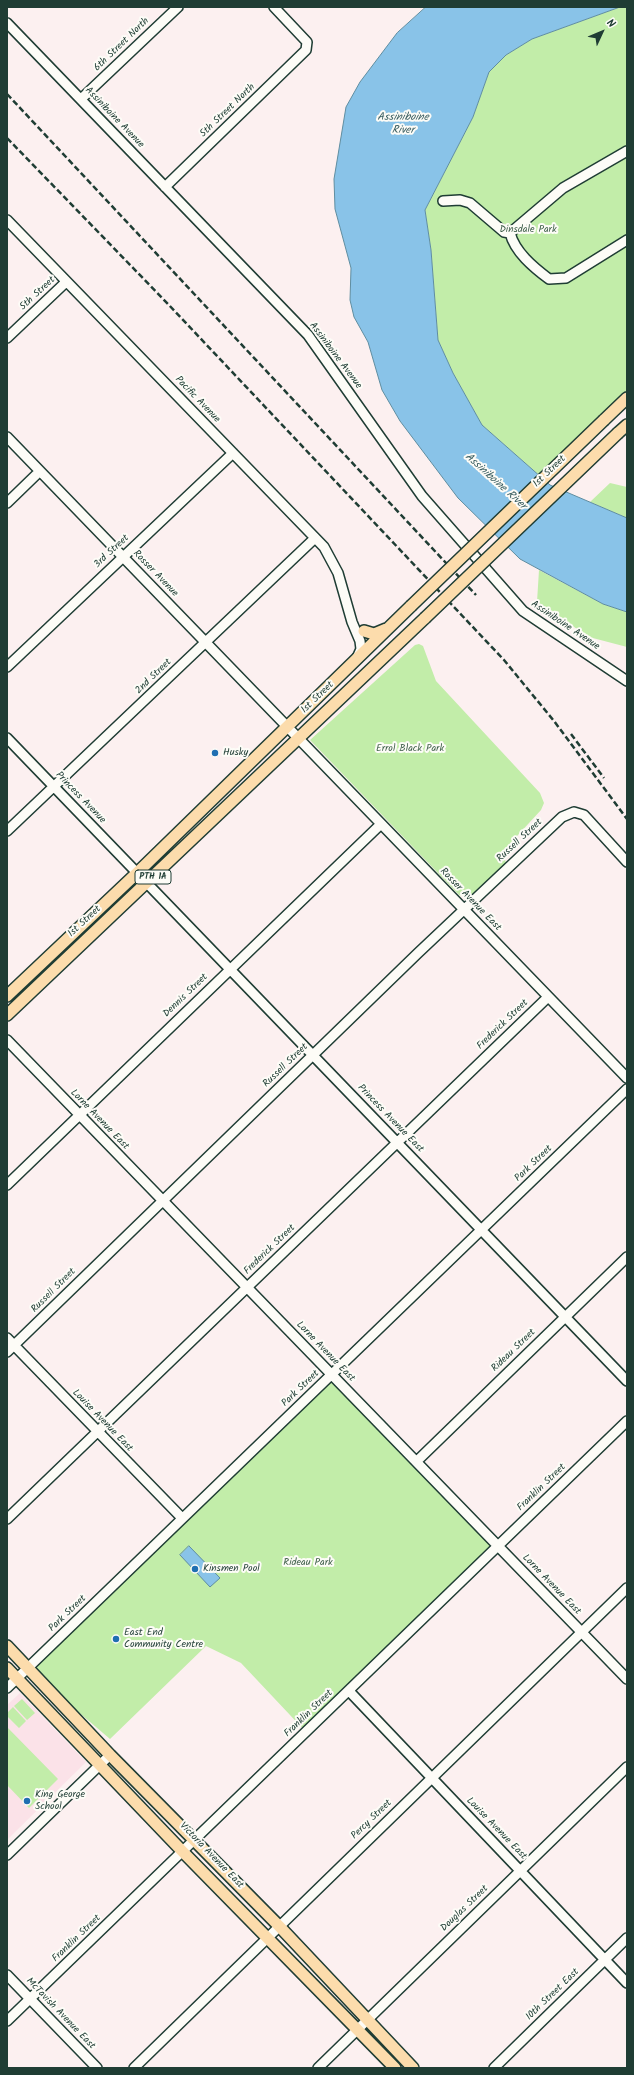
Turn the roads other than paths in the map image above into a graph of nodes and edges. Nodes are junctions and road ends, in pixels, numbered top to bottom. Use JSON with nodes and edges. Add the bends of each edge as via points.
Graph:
{"nodes":[{"id":1,"x":178,"y":7,"type":"edge"},
{"id":2,"x":274,"y":7,"type":"edge"},
{"id":3,"x":7,"y":23,"type":"edge"},
{"id":4,"x":81,"y":99,"type":"junction"},
{"id":5,"x":627,"y":151,"type":"edge"},
{"id":6,"x":165,"y":187,"type":"junction"},
{"id":7,"x":443,"y":201,"type":"dead end"},
{"id":8,"x":7,"y":220,"type":"edge"},
{"id":9,"x":510,"y":233,"type":"junction"},
{"id":10,"x":627,"y":240,"type":"edge"},
{"id":11,"x":66,"y":282,"type":"junction"},
{"id":12,"x":7,"y":338,"type":"edge"},
{"id":13,"x":627,"y":398,"type":"edge"},
{"id":14,"x":627,"y":425,"type":"edge"},
{"id":15,"x":7,"y":437,"type":"edge"},
{"id":16,"x":233,"y":453,"type":"junction"},
{"id":17,"x":40,"y":471,"type":"junction"},
{"id":18,"x":7,"y":503,"type":"edge"},
{"id":19,"x":315,"y":538,"type":"junction"},
{"id":20,"x":123,"y":557,"type":"junction"},
{"id":21,"x":348,"y":610,"type":"junction"},
{"id":22,"x":391,"y":626,"type":"junction"},
{"id":23,"x":364,"y":630,"type":"junction"},
{"id":24,"x":206,"y":642,"type":"junction"},
{"id":25,"x":374,"y":643,"type":"junction"},
{"id":26,"x":354,"y":662,"type":"junction"},
{"id":27,"x":7,"y":667,"type":"edge"},
{"id":28,"x":627,"y":681,"type":"edge"},
{"id":29,"x":330,"y":707,"type":"junction"},
{"id":30,"x":288,"y":727,"type":"junction"},
{"id":31,"x":7,"y":738,"type":"edge"},
{"id":32,"x":298,"y":738,"type":"junction"},
{"id":33,"x":54,"y":787,"type":"junction"},
{"id":34,"x":381,"y":824,"type":"junction"},
{"id":35,"x":7,"y":831,"type":"edge"},
{"id":36,"x":627,"y":862,"type":"edge"},
{"id":37,"x":137,"y":873,"type":"junction"},
{"id":38,"x":147,"y":883,"type":"junction"},
{"id":39,"x":464,"y":910,"type":"junction"},
{"id":40,"x":230,"y":970,"type":"junction"},
{"id":41,"x":7,"y":996,"type":"edge"},
{"id":42,"x":548,"y":997,"type":"junction"},
{"id":43,"x":7,"y":1015,"type":"edge"},
{"id":44,"x":7,"y":1040,"type":"edge"},
{"id":45,"x":314,"y":1055,"type":"junction"},
{"id":46,"x":627,"y":1078,"type":"edge"},
{"id":47,"x":627,"y":1089,"type":"edge"},
{"id":48,"x":79,"y":1115,"type":"junction"},
{"id":49,"x":397,"y":1142,"type":"junction"},
{"id":50,"x":7,"y":1185,"type":"edge"},
{"id":51,"x":162,"y":1200,"type":"junction"},
{"id":52,"x":481,"y":1230,"type":"junction"},
{"id":53,"x":627,"y":1257,"type":"edge"},
{"id":54,"x":247,"y":1287,"type":"junction"},
{"id":55,"x":566,"y":1316,"type":"junction"},
{"id":56,"x":7,"y":1338,"type":"edge"},
{"id":57,"x":14,"y":1345,"type":"junction"},
{"id":58,"x":7,"y":1352,"type":"edge"},
{"id":59,"x":332,"y":1374,"type":"junction"},
{"id":60,"x":627,"y":1381,"type":"edge"},
{"id":61,"x":627,"y":1421,"type":"edge"},
{"id":62,"x":97,"y":1432,"type":"junction"},
{"id":63,"x":417,"y":1461,"type":"junction"},
{"id":64,"x":182,"y":1518,"type":"junction"},
{"id":65,"x":7,"y":1519,"type":"edge"},
{"id":66,"x":498,"y":1546,"type":"junction"},
{"id":67,"x":627,"y":1588,"type":"edge"},
{"id":68,"x":582,"y":1632,"type":"junction"},
{"id":69,"x":7,"y":1646,"type":"edge"},
{"id":70,"x":7,"y":1668,"type":"edge"},
{"id":71,"x":27,"y":1668,"type":"junction"},
{"id":72,"x":17,"y":1679,"type":"junction"},
{"id":73,"x":627,"y":1679,"type":"edge"},
{"id":74,"x":7,"y":1688,"type":"edge"},
{"id":75,"x":349,"y":1691,"type":"junction"},
{"id":76,"x":110,"y":1754,"type":"junction"},
{"id":77,"x":99,"y":1765,"type":"junction"},
{"id":78,"x":627,"y":1767,"type":"edge"},
{"id":79,"x":431,"y":1778,"type":"junction"},
{"id":80,"x":195,"y":1840,"type":"junction"},
{"id":81,"x":182,"y":1852,"type":"junction"},
{"id":82,"x":7,"y":1854,"type":"edge"},
{"id":83,"x":520,"y":1871,"type":"junction"},
{"id":84,"x":279,"y":1926,"type":"junction"},
{"id":85,"x":269,"y":1938,"type":"junction"},
{"id":86,"x":627,"y":1938,"type":"edge"},
{"id":87,"x":604,"y":1960,"type":"junction"},
{"id":88,"x":7,"y":1975,"type":"edge"},
{"id":89,"x":627,"y":1983,"type":"edge"},
{"id":90,"x":30,"y":1999,"type":"junction"},
{"id":91,"x":367,"y":2020,"type":"junction"},
{"id":92,"x":7,"y":2021,"type":"edge"},
{"id":93,"x":358,"y":2029,"type":"junction"},
{"id":94,"x":97,"y":2068,"type":"edge"},
{"id":95,"x":134,"y":2068,"type":"edge"},
{"id":96,"x":318,"y":2068,"type":"edge"},
{"id":97,"x":395,"y":2068,"type":"edge"},
{"id":98,"x":413,"y":2068,"type":"edge"},
{"id":99,"x":494,"y":2068,"type":"edge"}],
"edges":[{"from":1,"to":4,"type":"street","name":"6th Street North"},
{"from":2,"to":6,"type":"street","name":"5th Street North","via":[[307,42],[306,50]]},
{"from":3,"to":4,"type":"street","name":"Assiniboine Avenue"},
{"from":4,"to":6,"type":"street","name":"Assiniboine Avenue"},
{"from":5,"to":9,"type":"street","via":[[563,188]]},
{"from":6,"to":28,"type":"street","name":"Assiniboine Avenue","via":[[308,335],[422,496],[523,611]]},
{"from":7,"to":9,"type":"street","via":[[460,200],[470,203],[504,232]]},
{"from":8,"to":11,"type":"street","name":"Pacific Avenue"},
{"from":9,"to":10,"type":"street","via":[[512,242],[531,265],[549,279],[566,278]]},
{"from":11,"to":12,"type":"street","name":"5th Street"},
{"from":11,"to":16,"type":"street","name":"Pacific Avenue"},
{"from":13,"to":22,"type":"main road","name":"1st Street","number":"PTH 1A","bridge":true},
{"from":14,"to":29,"type":"main road","name":"1st Street","bridge":true},
{"from":15,"to":17,"type":"street","name":"Rosser Avenue"},
{"from":16,"to":19,"type":"street","name":"Pacific Avenue"},
{"from":16,"to":20,"type":"street","name":"3rd Street"},
{"from":17,"to":18,"type":"street"},
{"from":17,"to":20,"type":"street","name":"Rosser Avenue"},
{"from":19,"to":21,"type":"street","name":"Pacific Avenue","via":[[328,554],[338,573]]},
{"from":19,"to":24,"type":"street","name":"2nd Street"},
{"from":20,"to":24,"type":"street","name":"Rosser Avenue"},
{"from":20,"to":27,"type":"street","name":"3rd Street"},
{"from":21,"to":23,"type":"street","name":"Pacific Avenue"},
{"from":21,"to":26,"type":"street","name":"Pacific Avenue","via":[[361,645],[359,656]]},
{"from":22,"to":23,"type":"main road","via":[[374,634]]},
{"from":22,"to":25,"type":"main road","name":"1st Street","number":"PTH 1A"},
{"from":23,"to":25,"type":"street","name":"Pacific Avenue"},
{"from":24,"to":30,"type":"street","name":"Rosser Avenue"},
{"from":24,"to":33,"type":"street","name":"2nd Street"},
{"from":25,"to":26,"type":"main road","name":"1st Street","number":"PTH 1A"},
{"from":25,"to":29,"type":"main road","via":[[376,655],[350,681]]},
{"from":26,"to":30,"type":"main road","name":"1st Street","number":"PTH 1A"},
{"from":29,"to":32,"type":"main road","name":"1st Street","number":"PTH 1A"},
{"from":30,"to":32,"type":"street","name":"Rosser Avenue"},
{"from":30,"to":37,"type":"main road","name":"1st Street","number":"PTH 1A"},
{"from":31,"to":33,"type":"street","name":"Princess Avenue"},
{"from":32,"to":34,"type":"street","name":"Rosser Avenue East"},
{"from":32,"to":38,"type":"main road","name":"1st Street","number":"PTH 1A"},
{"from":33,"to":35,"type":"street","name":"2nd Street"},
{"from":33,"to":37,"type":"street","name":"Princess Avenue"},
{"from":34,"to":39,"type":"street","name":"Rosser Avenue East"},
{"from":34,"to":40,"type":"street","name":"Dennis Street"},
{"from":36,"to":39,"type":"street","name":"Russell Street","via":[[587,818],[574,812],[562,817]]},
{"from":37,"to":38,"type":"street","name":"Princess Avenue East"},
{"from":37,"to":41,"type":"main road","name":"1st Street","number":"PTH 1A"},
{"from":38,"to":40,"type":"street","name":"Princess Avenue East"},
{"from":38,"to":43,"type":"main road","name":"1st Street","number":"PTH 1A"},
{"from":39,"to":42,"type":"street","name":"Rosser Avenue East"},
{"from":39,"to":45,"type":"street","name":"Russell Street"},
{"from":40,"to":45,"type":"street","name":"Princess Avenue East"},
{"from":40,"to":48,"type":"street","name":"Dennis Street"},
{"from":42,"to":46,"type":"street","name":"Rosser Avenue East"},
{"from":42,"to":49,"type":"street","name":"Frederick Street"},
{"from":44,"to":48,"type":"street","name":"Lorne Avenue East"},
{"from":45,"to":49,"type":"street","name":"Princess Avenue East"},
{"from":45,"to":51,"type":"street","name":"Russell Street"},
{"from":47,"to":52,"type":"street","name":"Park Street"},
{"from":48,"to":50,"type":"street","name":"Dennis Street"},
{"from":48,"to":51,"type":"street","name":"Lorne Avenue East"},
{"from":49,"to":52,"type":"street","name":"Princess Avenue East"},
{"from":49,"to":54,"type":"street","name":"Frederick Street"},
{"from":51,"to":54,"type":"street","name":"Lorne Avenue East"},
{"from":51,"to":57,"type":"street","name":"Russell Street"},
{"from":52,"to":55,"type":"street","name":"Princess Avenue East"},
{"from":52,"to":59,"type":"street","name":"Park Street"},
{"from":53,"to":55,"type":"street","name":"Rideau Street"},
{"from":54,"to":59,"type":"street","name":"Lorne Avenue East"},
{"from":54,"to":62,"type":"street","name":"Frederick Street"},
{"from":55,"to":60,"type":"street","name":"Princess Avenue East"},
{"from":55,"to":63,"type":"street","name":"Rideau Street"},
{"from":56,"to":57,"type":"street","name":"Louise Avenue East"},
{"from":57,"to":58,"type":"street","name":"Russell Street"},
{"from":57,"to":62,"type":"street","name":"Louise Avenue East"},
{"from":59,"to":63,"type":"street","name":"Lorne Avenue East"},
{"from":59,"to":64,"type":"street","name":"Park Street"},
{"from":61,"to":66,"type":"street","name":"Franklin Street"},
{"from":62,"to":64,"type":"street","name":"Louise Avenue East"},
{"from":62,"to":65,"type":"street","name":"Frederick Street"},
{"from":63,"to":66,"type":"street","name":"Lorne Avenue East"},
{"from":64,"to":71,"type":"street","name":"Park Street"},
{"from":66,"to":68,"type":"street","name":"Lorne Avenue East"},
{"from":66,"to":75,"type":"street","name":"Franklin Street"},
{"from":67,"to":68,"type":"street","name":"Percy Street"},
{"from":68,"to":73,"type":"street","name":"Lorne Avenue East"},
{"from":68,"to":79,"type":"street","name":"Percy Street"},
{"from":69,"to":71,"type":"main road","name":"Victoria Avenue East"},
{"from":70,"to":72,"type":"main road","name":"Victoria Avenue East"},
{"from":71,"to":72,"type":"street","name":"Park Street"},
{"from":71,"to":76,"type":"main road","name":"Victoria Avenue East"},
{"from":72,"to":74,"type":"street","name":"Park Street"},
{"from":72,"to":77,"type":"main road","name":"Victoria Avenue East"},
{"from":75,"to":79,"type":"street","name":"Louise Avenue East"},
{"from":75,"to":80,"type":"street","name":"Franklin Street"},
{"from":76,"to":77,"type":"street"},
{"from":76,"to":80,"type":"main road","name":"Victoria Avenue East"},
{"from":77,"to":81,"type":"main road","name":"Victoria Avenue East"},
{"from":77,"to":82,"type":"street"},
{"from":78,"to":83,"type":"street","name":"Douglas Street"},
{"from":79,"to":83,"type":"street","name":"Louise Avenue East"},
{"from":79,"to":84,"type":"street","name":"Percy Street"},
{"from":80,"to":81,"type":"street","name":"Franklin Street"},
{"from":80,"to":84,"type":"main road","name":"Victoria Avenue East"},
{"from":81,"to":85,"type":"main road","name":"Victoria Avenue East"},
{"from":81,"to":90,"type":"street","name":"Franklin Street"},
{"from":83,"to":87,"type":"street","name":"Louise Avenue East"},
{"from":83,"to":91,"type":"street","name":"Douglas Street"},
{"from":84,"to":85,"type":"street","name":"Percy Street"},
{"from":84,"to":91,"type":"main road","name":"Victoria Avenue East"},
{"from":85,"to":93,"type":"main road","name":"Victoria Avenue East"},
{"from":85,"to":95,"type":"street","name":"Percy Street"},
{"from":86,"to":87,"type":"street","name":"10th Street East"},
{"from":87,"to":89,"type":"street","name":"Louise Avenue East"},
{"from":87,"to":99,"type":"street","name":"10th Street East"},
{"from":88,"to":90,"type":"street","name":"McTavish Avenue East"},
{"from":90,"to":92,"type":"street","name":"Franklin Street"},
{"from":90,"to":94,"type":"street","name":"McTavish Avenue East"},
{"from":91,"to":93,"type":"street","name":"Douglas Street"},
{"from":91,"to":98,"type":"main road","name":"Victoria Avenue East"},
{"from":93,"to":96,"type":"street","name":"Douglas Street"},
{"from":93,"to":97,"type":"main road","name":"Victoria Avenue East"}]}
